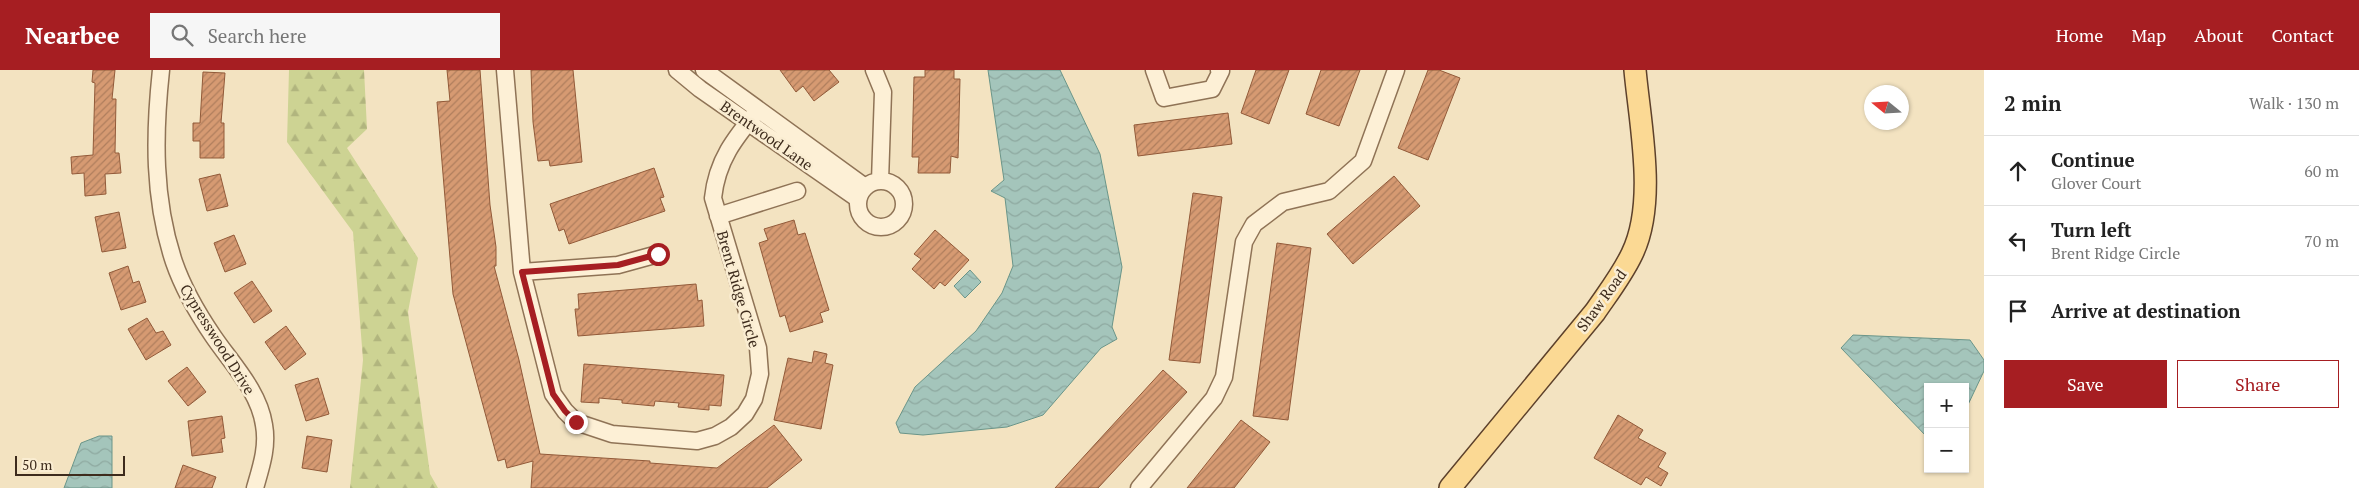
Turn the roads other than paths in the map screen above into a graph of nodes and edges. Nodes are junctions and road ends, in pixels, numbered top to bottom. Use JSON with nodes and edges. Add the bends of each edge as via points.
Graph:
{"nodes":[{"id":1,"x":161,"y":70,"type":"edge"},
{"id":2,"x":505,"y":70,"type":"edge"},
{"id":3,"x":677,"y":70,"type":"edge"},
{"id":4,"x":704,"y":70,"type":"edge"},
{"id":5,"x":874,"y":70,"type":"edge"},
{"id":6,"x":1154,"y":70,"type":"edge"},
{"id":7,"x":1219,"y":70,"type":"edge"},
{"id":8,"x":1396,"y":70,"type":"edge"},
{"id":9,"x":1635,"y":70,"type":"edge"},
{"id":10,"x":753,"y":116,"type":"junction"},
{"id":11,"x":797,"y":191,"type":"dead end"},
{"id":12,"x":718,"y":216,"type":"junction"},
{"id":13,"x":658,"y":254,"type":"dead end"},
{"id":14,"x":522,"y":272,"type":"junction"},
{"id":15,"x":255,"y":488,"type":"edge"},
{"id":16,"x":1139,"y":488,"type":"edge"},
{"id":17,"x":1450,"y":488,"type":"edge"}],
"edges":[{"from":1,"to":15,"type":"street","name":"Cypresswood Drive","via":[[155,132],[162,219],[182,282],[212,334],[255,395],[264,424],[265,450]]},
{"from":2,"to":14,"type":"street","name":"Brent Ridge Circle"},
{"from":3,"to":10,"type":"street","name":"Brentwood Lane","via":[[700,89]]},
{"from":4,"to":10,"type":"street","name":"Brentwood Lane"},
{"from":5,"to":10,"type":"street","name":"Brentwood Lane","via":[[883,92],[868,189]]},
{"from":6,"to":7,"type":"street","via":[[1164,98],[1212,89]]},
{"from":8,"to":16,"type":"street","via":[[1363,161],[1329,190],[1283,202],[1254,224],[1244,242],[1224,378],[1214,398]]},
{"from":9,"to":17,"type":"main road","name":"Shaw Road","via":[[1645,199],[1633,253],[1617,282],[1594,312]]},
{"from":10,"to":12,"type":"street","name":"Brent Ridge Circle","via":[[727,151],[716,176],[713,198]]},
{"from":11,"to":12,"type":"street"},
{"from":12,"to":14,"type":"street","name":"Brent Ridge Circle","via":[[758,348],[760,374],[754,399],[745,414],[715,436],[697,441],[612,434],[576,422],[553,394]]},
{"from":13,"to":14,"type":"street","via":[[618,265]]}]}
